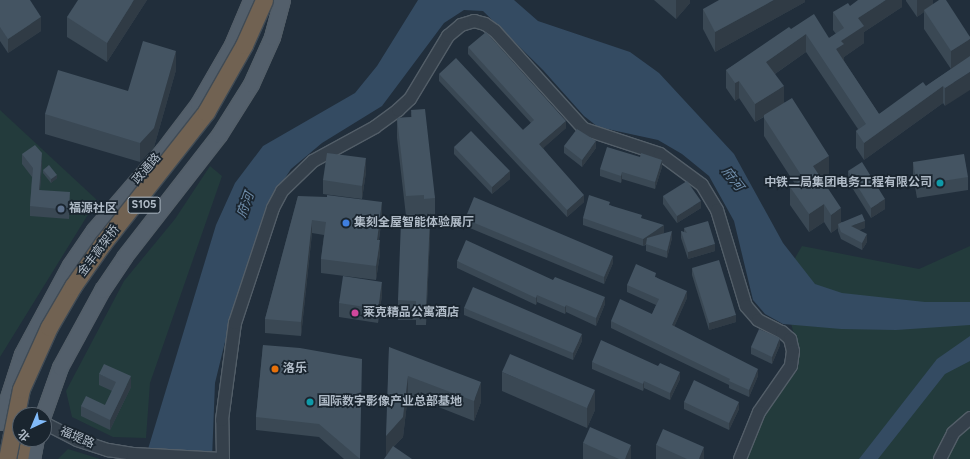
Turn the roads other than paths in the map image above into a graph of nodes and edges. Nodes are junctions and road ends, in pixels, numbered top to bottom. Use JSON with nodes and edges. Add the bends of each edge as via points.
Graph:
{"nodes":[{"id":1,"x":251,"y":0,"type":"edge"},
{"id":2,"x":264,"y":0,"type":"edge"},
{"id":3,"x":273,"y":0,"type":"edge"},
{"id":4,"x":282,"y":0,"type":"edge"},
{"id":5,"x":2,"y":402,"type":"edge"},
{"id":6,"x":12,"y":407,"type":"edge"},
{"id":7,"x":28,"y":407,"type":"edge"},
{"id":8,"x":46,"y":407,"type":"edge"},
{"id":9,"x":970,"y":418,"type":"edge"},
{"id":10,"x":0,"y":422,"type":"edge"},
{"id":11,"x":52,"y":427,"type":"edge"},
{"id":12,"x":21,"y":447,"type":"edge"},
{"id":13,"x":34,"y":447,"type":"edge"},
{"id":14,"x":7,"y":459,"type":"edge"},
{"id":15,"x":19,"y":459,"type":"edge"},
{"id":16,"x":32,"y":459,"type":"edge"},
{"id":17,"x":219,"y":459,"type":"edge"},
{"id":18,"x":740,"y":459,"type":"edge"},
{"id":19,"x":940,"y":459,"type":"edge"}],
"edges":[{"from":1,"to":5,"type":"main road","name":"政通路","via":[[232,45],[198,104],[163,150],[94,230],[70,265],[22,354]]},
{"from":2,"to":14,"type":"highway","name":"金丰高架桥","number":"S105","bridge":true,"via":[[244,45],[206,112],[103,243],[48,327],[22,389]]},
{"from":3,"to":7,"type":"highway","name":"金丰高架桥","number":"S105","via":[[247,58],[217,110],[106,254],[62,322],[43,362]]},
{"from":4,"to":8,"type":"main road","number":"S105","via":[[272,37],[251,84],[219,135],[124,256],[102,290],[60,368]]},
{"from":5,"to":6,"type":"street"},
{"from":5,"to":10,"type":"main road","name":"政通路"},
{"from":9,"to":19,"type":"street","via":[[953,433]]},
{"from":11,"to":17,"type":"street","name":"福堤路","via":[[77,440],[108,450]]},
{"from":12,"to":15,"type":"highway"},
{"from":13,"to":16,"type":"main road"},
{"from":17,"to":18,"type":"street","via":[[235,324],[273,208],[282,191],[313,161],[375,127],[410,100],[448,36],[461,25],[474,21],[485,24],[495,31],[584,129],[660,154],[688,172],[702,185],[710,198],[717,210],[746,306],[758,320],[790,339],[793,350],[791,366],[759,412]]}]}
